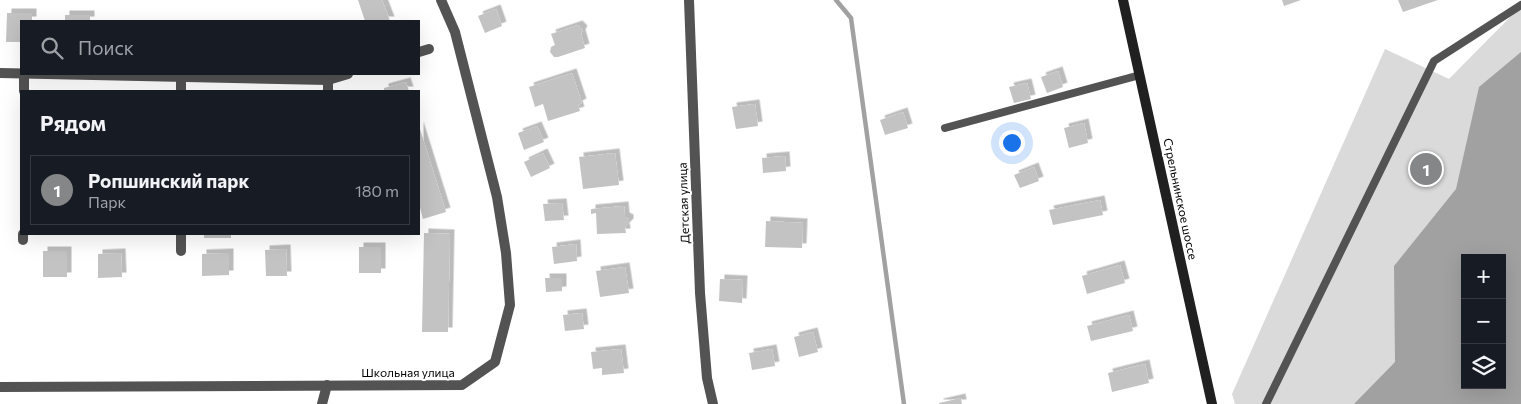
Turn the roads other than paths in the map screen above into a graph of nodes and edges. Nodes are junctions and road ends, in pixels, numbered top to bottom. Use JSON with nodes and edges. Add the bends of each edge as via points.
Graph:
{"nodes":[{"id":1,"x":442,"y":0,"type":"edge"},
{"id":2,"x":688,"y":0,"type":"edge"},
{"id":3,"x":1122,"y":0,"type":"edge"},
{"id":4,"x":1521,"y":5,"type":"edge"},
{"id":5,"x":0,"y":74,"type":"edge"},
{"id":6,"x":20,"y":74,"type":"edge"},
{"id":7,"x":24,"y":75,"type":"edge"},
{"id":8,"x":77,"y":75,"type":"edge"},
{"id":9,"x":345,"y":75,"type":"edge"},
{"id":10,"x":1140,"y":75,"type":"junction"},
{"id":11,"x":182,"y":77,"type":"junction"},
{"id":12,"x":328,"y":80,"type":"junction"},
{"id":13,"x":24,"y":90,"type":"edge"},
{"id":14,"x":181,"y":90,"type":"edge"},
{"id":15,"x":328,"y":90,"type":"edge"},
{"id":16,"x":946,"y":128,"type":"dead end"},
{"id":17,"x":181,"y":235,"type":"edge"},
{"id":18,"x":181,"y":251,"type":"dead end"},
{"id":19,"x":327,"y":385,"type":"junction"},
{"id":20,"x":0,"y":387,"type":"edge"},
{"id":21,"x":322,"y":404,"type":"edge"},
{"id":22,"x":713,"y":404,"type":"edge"},
{"id":23,"x":1212,"y":404,"type":"edge"},
{"id":24,"x":1266,"y":404,"type":"edge"}],
"edges":[{"from":1,"to":19,"type":"street","name":"Школьная улица","via":[[455,32],[497,197],[506,253],[510,305],[495,362],[462,385]]},
{"from":2,"to":22,"type":"street","name":"Детская улица","via":[[700,293],[707,378]]},
{"from":3,"to":10,"type":"main road","name":"Стрельнинское шоссе"},
{"from":4,"to":24,"type":"lane","via":[[1434,61]]},
{"from":5,"to":6,"type":"street"},
{"from":7,"to":13,"type":"street"},
{"from":8,"to":11,"type":"street"},
{"from":9,"to":12,"type":"street"},
{"from":10,"to":16,"type":"lane"},
{"from":10,"to":23,"type":"main road","name":"Стрельнинское шоссе"},
{"from":11,"to":12,"type":"street"},
{"from":11,"to":14,"type":"street"},
{"from":12,"to":15,"type":"street"},
{"from":17,"to":18,"type":"street"},
{"from":19,"to":20,"type":"street","name":"Школьная улица"},
{"from":19,"to":21,"type":"street"}]}
